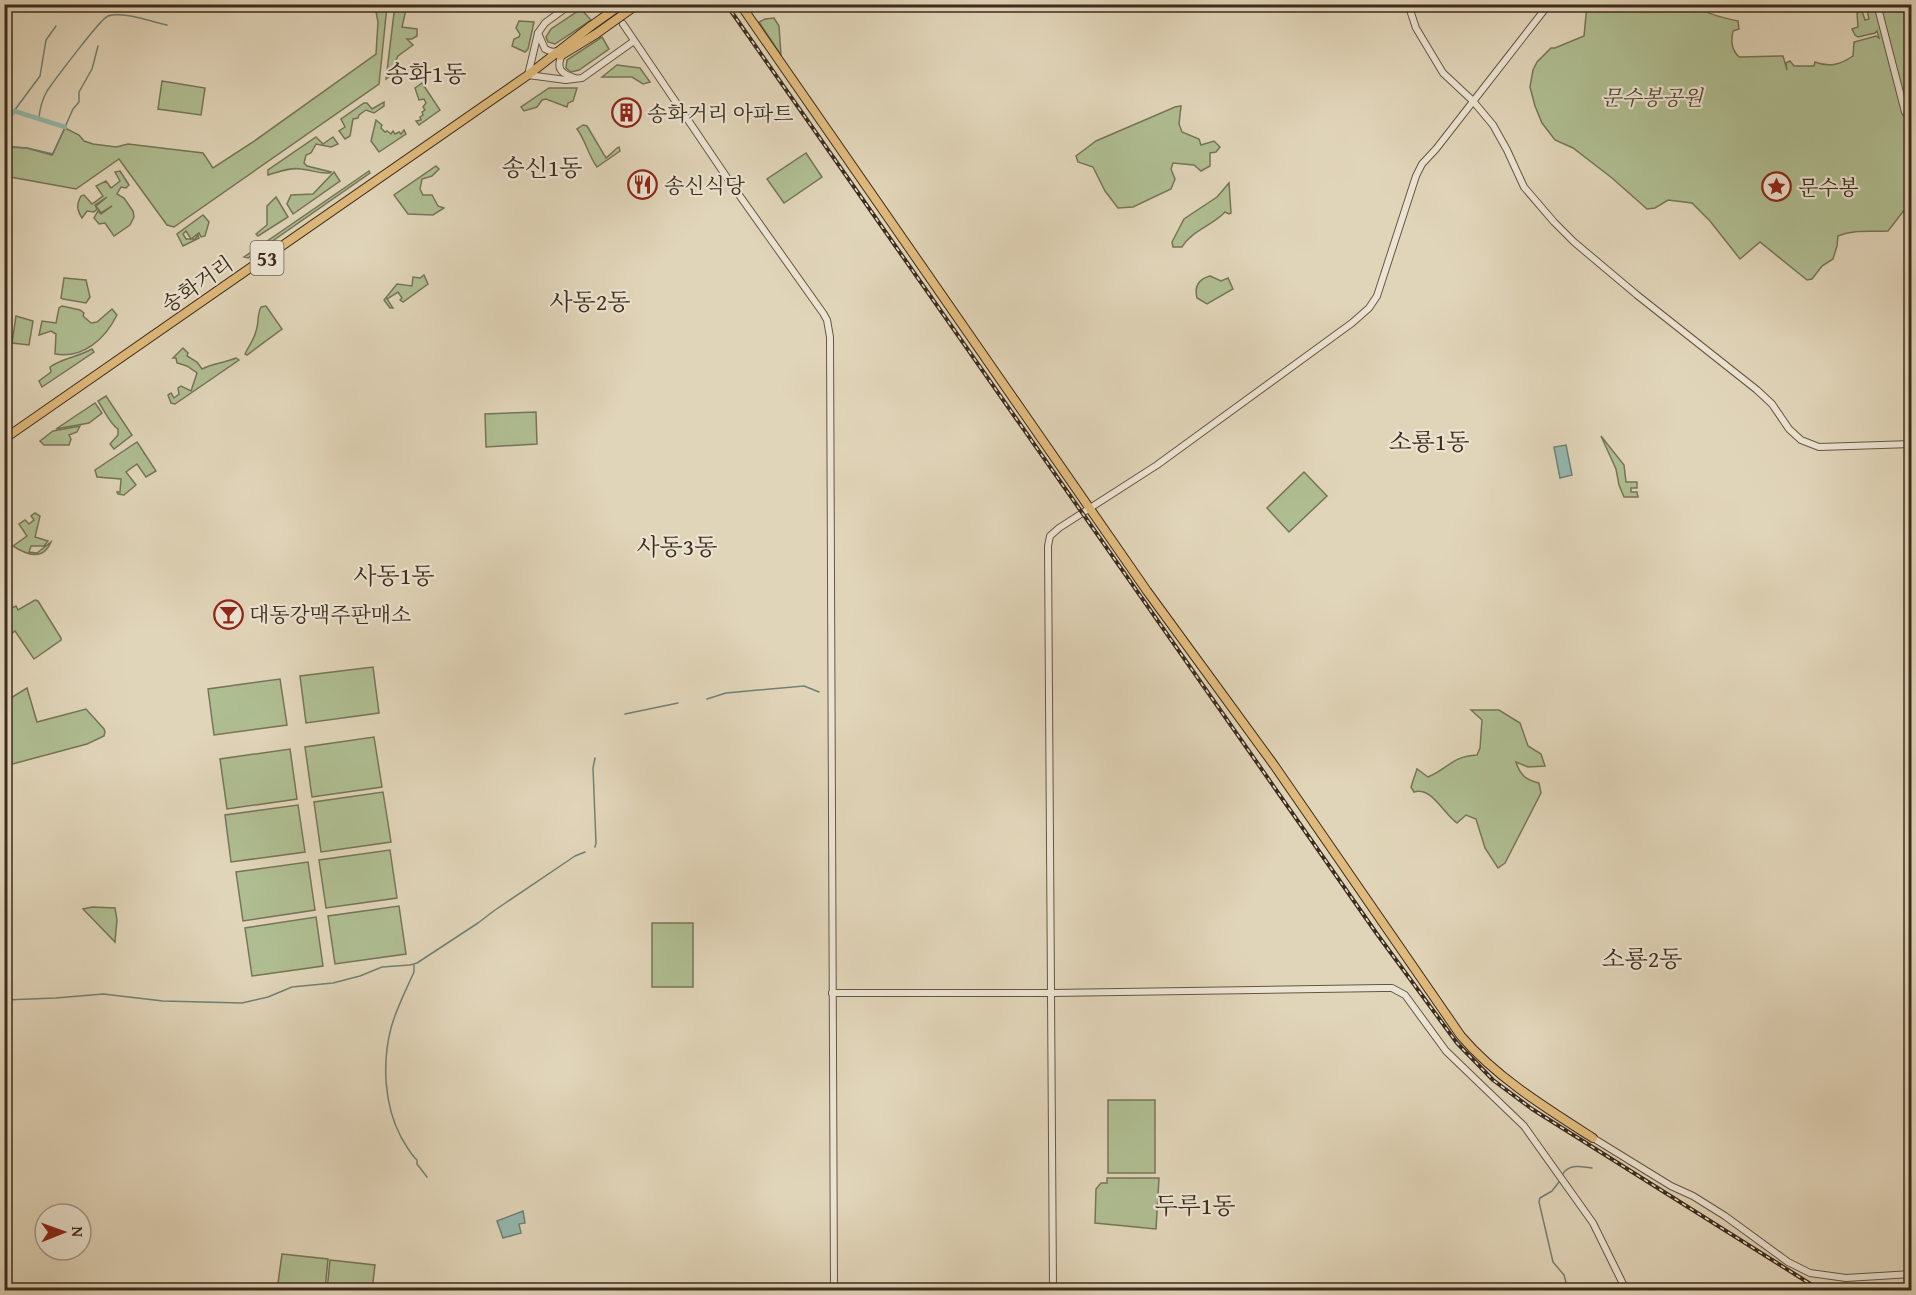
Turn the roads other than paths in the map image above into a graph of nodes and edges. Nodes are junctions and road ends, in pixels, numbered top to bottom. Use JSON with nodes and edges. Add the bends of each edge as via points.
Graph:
{"nodes":[{"id":1,"x":572,"y":4,"type":"edge"},
{"id":2,"x":622,"y":4,"type":"edge"},
{"id":3,"x":638,"y":4,"type":"edge"},
{"id":4,"x":740,"y":4,"type":"edge"},
{"id":5,"x":1408,"y":4,"type":"edge"},
{"id":6,"x":1549,"y":4,"type":"edge"},
{"id":7,"x":1877,"y":4,"type":"edge"},
{"id":8,"x":623,"y":24,"type":"dead end"},
{"id":9,"x":538,"y":33,"type":"junction"},
{"id":10,"x":634,"y":41,"type":"junction"},
{"id":11,"x":560,"y":53,"type":"junction"},
{"id":12,"x":528,"y":75,"type":"junction"},
{"id":13,"x":582,"y":78,"type":"junction"},
{"id":14,"x":1473,"y":101,"type":"junction"},
{"id":15,"x":1905,"y":112,"type":"dead end"},
{"id":16,"x":4,"y":439,"type":"edge"},
{"id":17,"x":1911,"y":444,"type":"edge"},
{"id":18,"x":1090,"y":509,"type":"junction"},
{"id":19,"x":832,"y":993,"type":"junction"},
{"id":20,"x":1052,"y":993,"type":"junction"},
{"id":21,"x":1593,"y":1138,"type":"joint"},
{"id":22,"x":1911,"y":1274,"type":"edge"},
{"id":23,"x":834,"y":1290,"type":"edge"},
{"id":24,"x":1053,"y":1290,"type":"edge"},
{"id":25,"x":1626,"y":1290,"type":"edge"}],
"edges":[{"from":1,"to":9,"type":"street","via":[[545,23]]},
{"from":2,"to":11,"type":"main road","name":"송화거리","number":"53","bridge":true},
{"from":3,"to":11,"type":"main road","name":"송화거리","number":"53","bridge":true,"via":[[596,34]]},
{"from":4,"to":18,"type":"main road"},
{"from":5,"to":14,"type":"street","via":[[1416,28],[1443,73]]},
{"from":6,"to":14,"type":"street"},
{"from":7,"to":15,"type":"street"},
{"from":8,"to":10,"type":"street"},
{"from":9,"to":11,"type":"street","via":[[545,49]]},
{"from":9,"to":12,"type":"street"},
{"from":10,"to":13,"type":"street"},
{"from":10,"to":19,"type":"street","via":[[823,313],[828,327]]},
{"from":11,"to":12,"type":"main road","name":"송화거리","number":"53"},
{"from":11,"to":13,"type":"street","via":[[563,73]]},
{"from":12,"to":13,"type":"street"},
{"from":12,"to":16,"type":"main road","name":"송화거리","number":"53"},
{"from":14,"to":17,"type":"street","via":[[1508,150],[1524,187],[1554,222],[1637,295],[1757,390],[1801,441],[1819,447]]},
{"from":14,"to":18,"type":"street","via":[[1422,164],[1383,283],[1369,308],[1193,440]]},
{"from":18,"to":20,"type":"street","via":[[1054,531],[1049,540]]},
{"from":18,"to":21,"type":"main road","via":[[1472,1050],[1537,1102]]},
{"from":19,"to":20,"type":"street"},
{"from":19,"to":23,"type":"street"},
{"from":20,"to":24,"type":"street"},
{"from":20,"to":25,"type":"street","via":[[1382,987],[1399,991],[1446,1051],[1524,1126],[1593,1223]]},
{"from":21,"to":22,"type":"street","via":[[1694,1196],[1788,1262],[1810,1273],[1846,1278]]}]}
